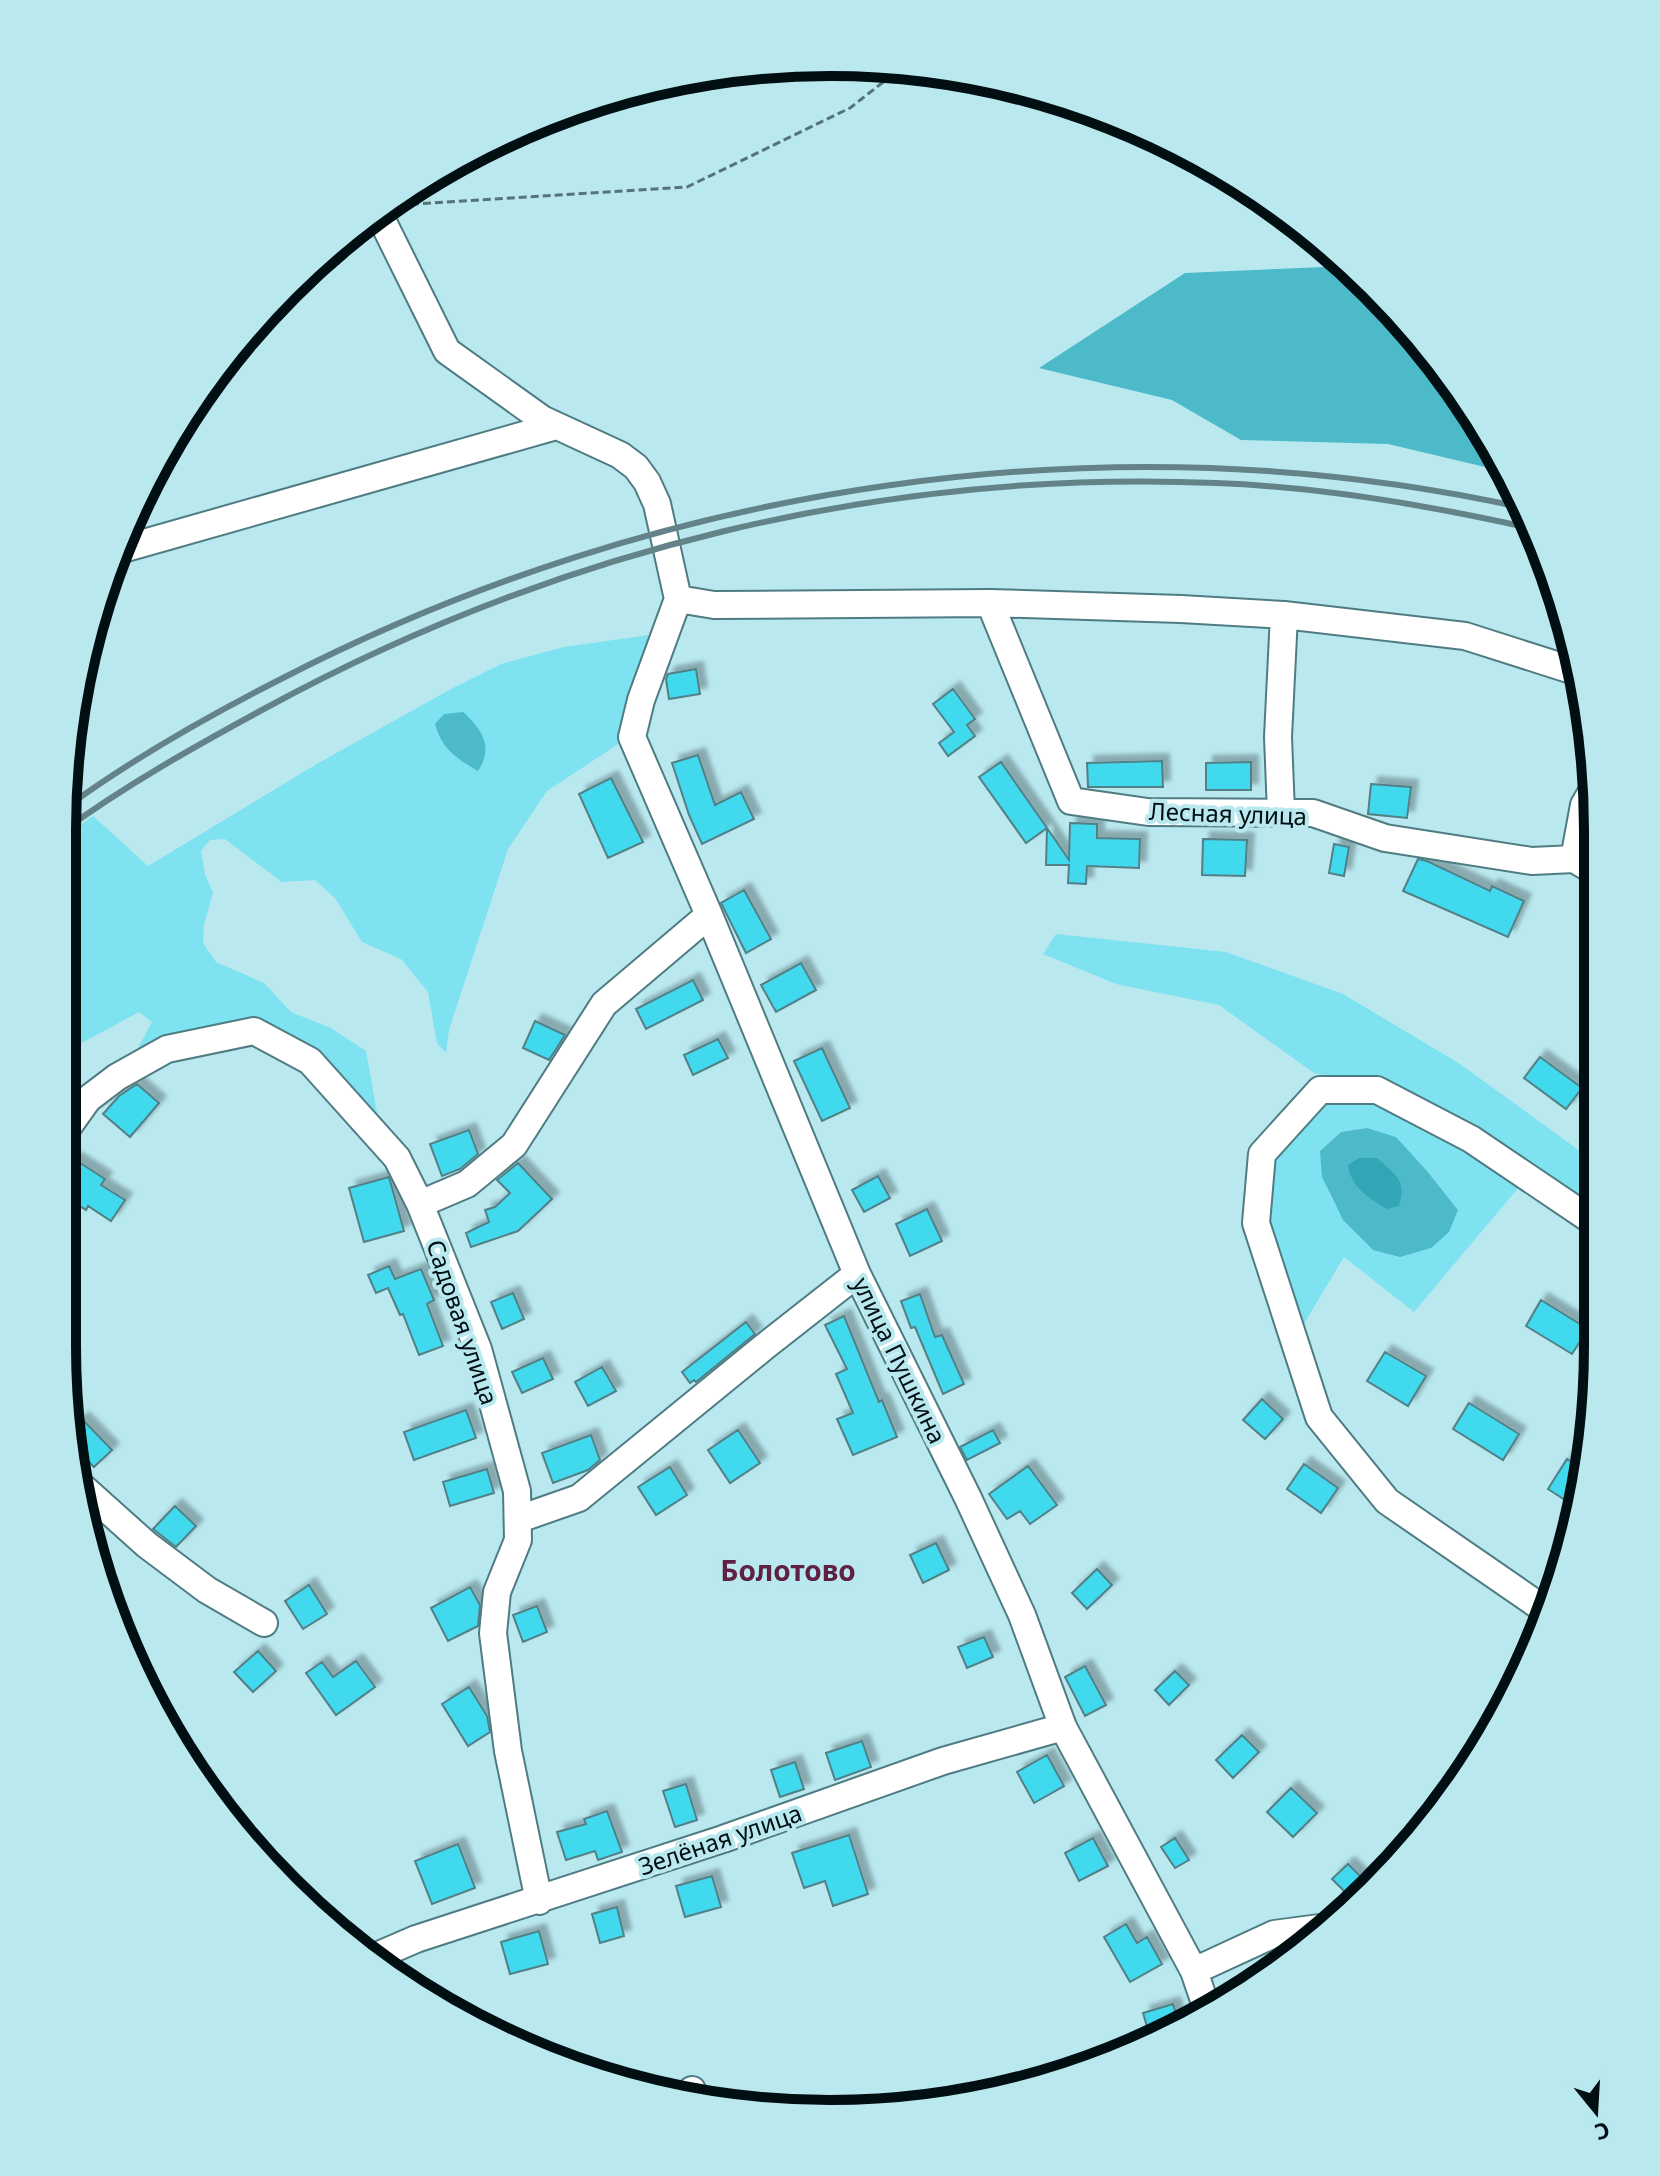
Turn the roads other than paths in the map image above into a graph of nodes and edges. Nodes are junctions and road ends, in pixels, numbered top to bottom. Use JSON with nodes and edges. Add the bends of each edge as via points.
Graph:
{"nodes":[{"id":1,"x":383,"y":223,"type":"edge"},
{"id":2,"x":556,"y":426,"type":"junction"},
{"id":3,"x":131,"y":547,"type":"edge"},
{"id":4,"x":678,"y":599,"type":"junction"},
{"id":5,"x":990,"y":603,"type":"junction"},
{"id":6,"x":1284,"y":615,"type":"junction"},
{"id":7,"x":1566,"y":668,"type":"edge"},
{"id":8,"x":1281,"y":813,"type":"junction"},
{"id":9,"x":1584,"y":823,"type":"edge"},
{"id":10,"x":1583,"y":864,"type":"edge"},
{"id":11,"x":709,"y":915,"type":"junction"},
{"id":12,"x":76,"y":1116,"type":"edge"},
{"id":13,"x":420,"y":1204,"type":"junction"},
{"id":14,"x":1584,"y":1215,"type":"edge"},
{"id":15,"x":857,"y":1274,"type":"junction"},
{"id":16,"x":90,"y":1494,"type":"edge"},
{"id":17,"x":519,"y":1519,"type":"junction"},
{"id":18,"x":1538,"y":1605,"type":"edge"},
{"id":19,"x":264,"y":1623,"type":"dead end"},
{"id":20,"x":1063,"y":1727,"type":"junction"},
{"id":21,"x":539,"y":1901,"type":"junction"},
{"id":22,"x":1307,"y":1930,"type":"edge"},
{"id":23,"x":383,"y":1953,"type":"edge"},
{"id":24,"x":1194,"y":1971,"type":"junction"},
{"id":25,"x":1204,"y":2001,"type":"edge"}],
"edges":[{"from":1,"to":2,"type":"street","via":[[447,351]]},
{"from":2,"to":3,"type":"street"},
{"from":2,"to":4,"type":"street","via":[[620,455],[647,482],[657,504]]},
{"from":4,"to":5,"type":"street","via":[[714,605]]},
{"from":4,"to":11,"type":"street","name":"улица Пушкина","via":[[632,737]]},
{"from":5,"to":6,"type":"street"},
{"from":5,"to":8,"type":"street","name":"Лесная улица","via":[[1071,801],[1148,812]]},
{"from":6,"to":7,"type":"street","via":[[1465,636]]},
{"from":6,"to":8,"type":"street","via":[[1278,737]]},
{"from":8,"to":10,"type":"street","name":"Лесная улица","via":[[1313,813],[1385,838]]},
{"from":9,"to":10,"type":"street"},
{"from":11,"to":13,"type":"street","via":[[604,1004],[514,1145],[467,1184]]},
{"from":11,"to":15,"type":"street","name":"улица Пушкина"},
{"from":12,"to":13,"type":"street","name":"Садовая улица","via":[[117,1077],[167,1049],[254,1031],[310,1061],[397,1158]]},
{"from":13,"to":17,"type":"street","name":"Садовая улица","via":[[478,1349],[517,1491]]},
{"from":14,"to":18,"type":"street","via":[[1471,1139],[1377,1090],[1320,1090],[1262,1154],[1256,1223],[1319,1417],[1387,1501]]},
{"from":15,"to":17,"type":"street","via":[[579,1498]]},
{"from":15,"to":20,"type":"street","name":"улица Пушкина","via":[[1022,1615]]},
{"from":16,"to":19,"type":"street","via":[[207,1590]]},
{"from":17,"to":21,"type":"street","name":"Садовая улица","via":[[518,1540],[497,1592],[493,1633],[508,1751]]},
{"from":20,"to":21,"type":"street","name":"Зелёная улица","via":[[943,1761]]},
{"from":20,"to":24,"type":"street","name":"улица Пушкина"},
{"from":21,"to":23,"type":"street","name":"Зелёная улица"},
{"from":22,"to":24,"type":"street","via":[[1274,1934]]},
{"from":24,"to":25,"type":"street","name":"улица Пушкина"}]}
